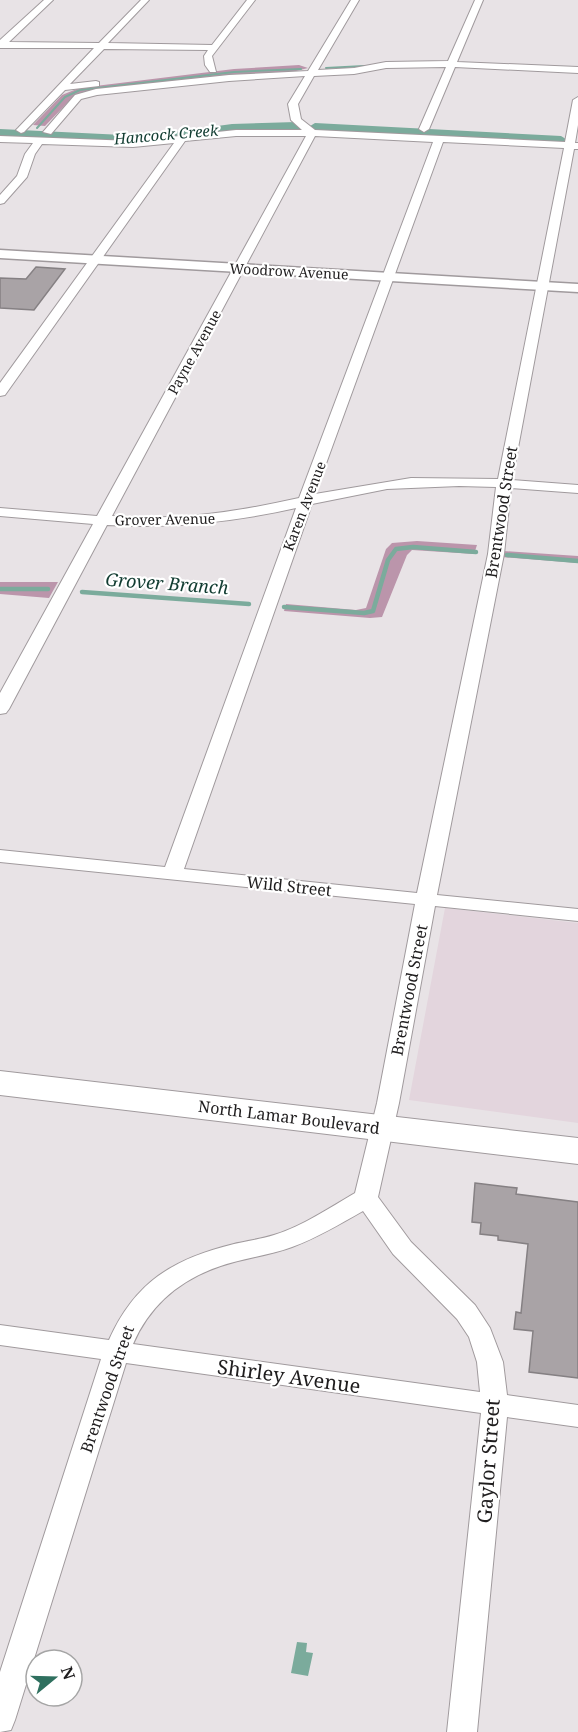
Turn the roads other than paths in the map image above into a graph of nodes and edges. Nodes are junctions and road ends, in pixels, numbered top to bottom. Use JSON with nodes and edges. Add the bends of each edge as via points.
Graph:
{"nodes":[{"id":1,"x":50,"y":0,"type":"edge"},
{"id":2,"x":145,"y":0,"type":"edge"},
{"id":3,"x":251,"y":0,"type":"edge"},
{"id":4,"x":355,"y":0,"type":"edge"},
{"id":5,"x":479,"y":0,"type":"edge"},
{"id":6,"x":0,"y":45,"type":"edge"},
{"id":7,"x":101,"y":46,"type":"junction"},
{"id":8,"x":213,"y":48,"type":"junction"},
{"id":9,"x":318,"y":63,"type":"junction"},
{"id":10,"x":452,"y":64,"type":"junction"},
{"id":11,"x":386,"y":65,"type":"junction"},
{"id":12,"x":262,"y":66,"type":"dead end"},
{"id":13,"x":237,"y":67,"type":"dead end"},
{"id":14,"x":213,"y":70,"type":"junction"},
{"id":15,"x":578,"y":70,"type":"edge"},
{"id":16,"x":311,"y":74,"type":"junction"},
{"id":17,"x":63,"y":87,"type":"junction"},
{"id":18,"x":146,"y":87,"type":"junction"},
{"id":19,"x":155,"y":94,"type":"dead end"},
{"id":20,"x":578,"y":100,"type":"edge"},
{"id":21,"x":301,"y":123,"type":"junction"},
{"id":22,"x":0,"y":129,"type":"edge"},
{"id":23,"x":424,"y":129,"type":"junction"},
{"id":24,"x":21,"y":130,"type":"junction"},
{"id":25,"x":48,"y":132,"type":"junction"},
{"id":26,"x":312,"y":133,"type":"junction"},
{"id":27,"x":0,"y":139,"type":"edge"},
{"id":28,"x":439,"y":139,"type":"junction"},
{"id":29,"x":181,"y":140,"type":"junction"},
{"id":30,"x":39,"y":141,"type":"junction"},
{"id":31,"x":574,"y":141,"type":"edge"},
{"id":32,"x":0,"y":201,"type":"edge"},
{"id":33,"x":0,"y":254,"type":"edge"},
{"id":34,"x":95,"y":260,"type":"junction"},
{"id":35,"x":240,"y":268,"type":"junction"},
{"id":36,"x":388,"y":277,"type":"junction"},
{"id":37,"x":543,"y":286,"type":"junction"},
{"id":38,"x":578,"y":288,"type":"edge"},
{"id":39,"x":0,"y":392,"type":"edge"},
{"id":40,"x":504,"y":484,"type":"junction"},
{"id":41,"x":578,"y":489,"type":"edge"},
{"id":42,"x":306,"y":502,"type":"junction"},
{"id":43,"x":0,"y":512,"type":"edge"},
{"id":44,"x":102,"y":519,"type":"junction"},
{"id":45,"x":0,"y":710,"type":"edge"},
{"id":46,"x":0,"y":856,"type":"edge"},
{"id":47,"x":172,"y":875,"type":"junction"},
{"id":48,"x":426,"y":899,"type":"junction"},
{"id":49,"x":578,"y":915,"type":"edge"},
{"id":50,"x":0,"y":1083,"type":"edge"},
{"id":51,"x":382,"y":1128,"type":"junction"},
{"id":52,"x":578,"y":1151,"type":"edge"},
{"id":53,"x":366,"y":1198,"type":"junction"},
{"id":54,"x":0,"y":1335,"type":"edge"},
{"id":55,"x":117,"y":1351,"type":"junction"},
{"id":56,"x":495,"y":1405,"type":"junction"},
{"id":57,"x":578,"y":1416,"type":"edge"},
{"id":58,"x":0,"y":1720,"type":"edge"},
{"id":59,"x":462,"y":1732,"type":"edge"}],
"edges":[{"from":1,"to":6,"type":"street"},
{"from":2,"to":7,"type":"street"},
{"from":3,"to":8,"type":"street"},
{"from":4,"to":9,"type":"street"},
{"from":5,"to":10,"type":"street"},
{"from":6,"to":7,"type":"street"},
{"from":7,"to":8,"type":"street"},
{"from":7,"to":17,"type":"street"},
{"from":8,"to":14,"type":"street","via":[[208,61]]},
{"from":9,"to":11,"type":"street"},
{"from":9,"to":12,"type":"street"},
{"from":9,"to":16,"type":"street"},
{"from":10,"to":11,"type":"street"},
{"from":10,"to":15,"type":"street"},
{"from":10,"to":23,"type":"street"},
{"from":11,"to":16,"type":"street"},
{"from":13,"to":14,"type":"street"},
{"from":14,"to":17,"type":"street"},
{"from":16,"to":18,"type":"street"},
{"from":16,"to":21,"type":"street","via":[[294,104],[296,120]]},
{"from":17,"to":24,"type":"street"},
{"from":18,"to":19,"type":"street"},
{"from":18,"to":25,"type":"street","via":[[82,95]]},
{"from":20,"to":31,"type":"street","name":"Brentwood Street"},
{"from":21,"to":23,"type":"street"},
{"from":21,"to":25,"type":"street","via":[[240,123],[124,135]]},
{"from":21,"to":26,"type":"street"},
{"from":22,"to":24,"type":"street"},
{"from":23,"to":31,"type":"street"},
{"from":24,"to":25,"type":"street"},
{"from":26,"to":28,"type":"street"},
{"from":26,"to":29,"type":"street","via":[[254,132]]},
{"from":26,"to":35,"type":"street","name":"Payne Avenue"},
{"from":27,"to":30,"type":"street"},
{"from":28,"to":31,"type":"street"},
{"from":28,"to":36,"type":"street","name":"Karen Avenue"},
{"from":29,"to":30,"type":"street","via":[[114,145]]},
{"from":29,"to":34,"type":"street"},
{"from":30,"to":32,"type":"street","via":[[22,177]]},
{"from":31,"to":37,"type":"street","name":"Brentwood Street"},
{"from":33,"to":34,"type":"street","name":"Woodrow Avenue"},
{"from":34,"to":35,"type":"street","name":"Woodrow Avenue"},
{"from":34,"to":39,"type":"street"},
{"from":35,"to":36,"type":"street","name":"Woodrow Avenue"},
{"from":35,"to":44,"type":"street","name":"Payne Avenue"},
{"from":36,"to":37,"type":"street","name":"Woodrow Avenue"},
{"from":36,"to":42,"type":"street","name":"Karen Avenue"},
{"from":37,"to":38,"type":"street","name":"Woodrow Avenue"},
{"from":37,"to":40,"type":"street","name":"Brentwood Street"},
{"from":40,"to":41,"type":"street","name":"Grover Avenue"},
{"from":40,"to":42,"type":"street","name":"Grover Avenue","via":[[410,482]]},
{"from":40,"to":48,"type":"street","name":"Brentwood Street","via":[[496,554]]},
{"from":42,"to":44,"type":"street","name":"Grover Avenue","via":[[188,522]]},
{"from":42,"to":47,"type":"street","name":"Karen Avenue"},
{"from":43,"to":44,"type":"street","name":"Grover Avenue"},
{"from":44,"to":45,"type":"street","name":"Payne Avenue"},
{"from":46,"to":47,"type":"street","name":"Wild Street"},
{"from":47,"to":48,"type":"street","name":"Wild Street"},
{"from":48,"to":49,"type":"street","name":"Wild Street"},
{"from":48,"to":51,"type":"street","name":"Brentwood Street"},
{"from":50,"to":51,"type":"main road","name":"North Lamar Boulevard"},
{"from":51,"to":52,"type":"main road","name":"North Lamar Boulevard"},
{"from":51,"to":53,"type":"street","name":"Brentwood Street"},
{"from":53,"to":55,"type":"street","name":"Brentwood Street","via":[[284,1241],[209,1260],[169,1277],[135,1312]]},
{"from":53,"to":56,"type":"street","name":"Gaylor Street","via":[[402,1248],[459,1304],[481,1335],[490,1362]]},
{"from":54,"to":55,"type":"street","name":"Shirley Avenue"},
{"from":55,"to":56,"type":"street","name":"Shirley Avenue"},
{"from":55,"to":58,"type":"street","name":"Brentwood Street"},
{"from":56,"to":57,"type":"street","name":"Shirley Avenue"},
{"from":56,"to":59,"type":"street","name":"Gaylor Street"}]}
